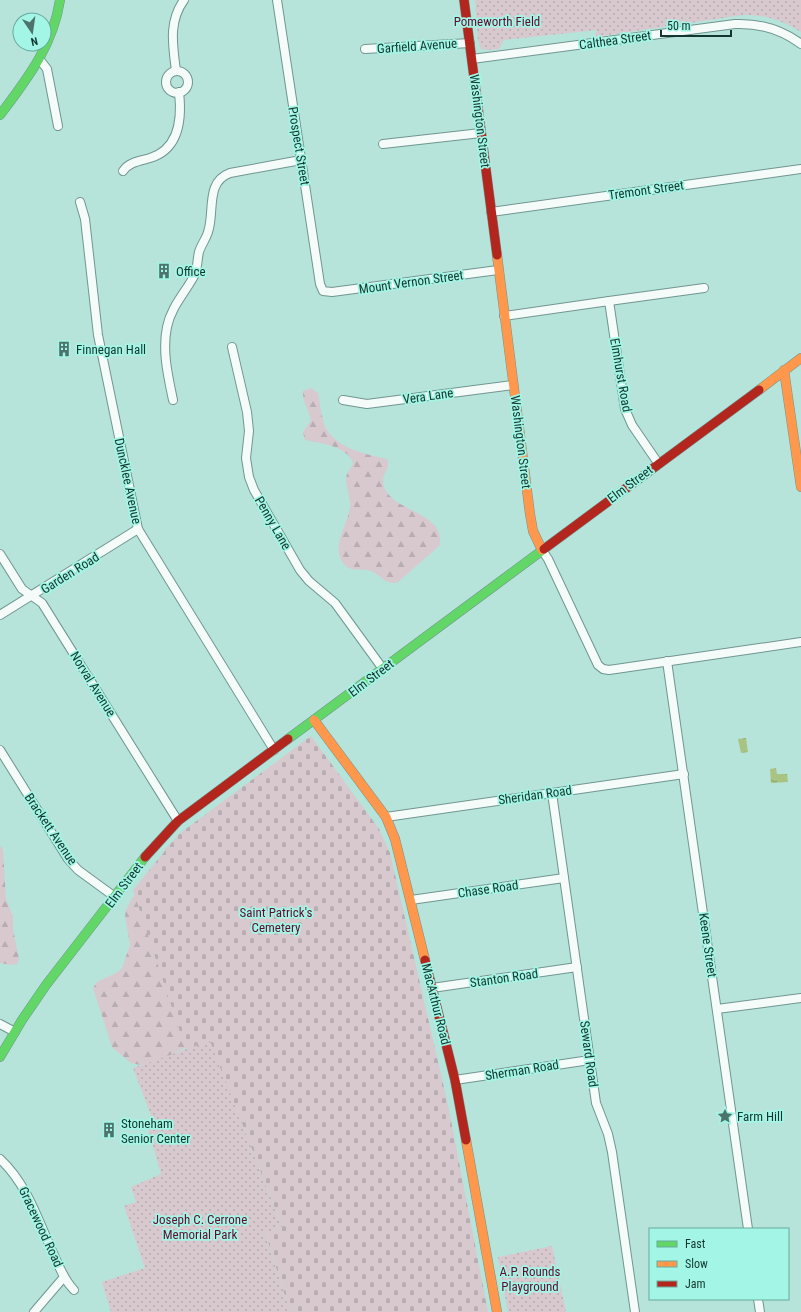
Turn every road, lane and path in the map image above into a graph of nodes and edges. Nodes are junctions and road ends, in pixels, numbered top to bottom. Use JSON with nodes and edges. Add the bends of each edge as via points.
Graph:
{"nodes":[{"id":1,"x":60,"y":0,"type":"edge"},
{"id":2,"x":184,"y":0,"type":"edge"},
{"id":3,"x":277,"y":0,"type":"edge"},
{"id":4,"x":464,"y":0,"type":"edge"},
{"id":5,"x":470,"y":43,"type":"junction"},
{"id":6,"x":801,"y":44,"type":"edge"},
{"id":7,"x":365,"y":49,"type":"dead end"},
{"id":8,"x":40,"y":60,"type":"junction"},
{"id":9,"x":472,"y":60,"type":"junction"},
{"id":10,"x":176,"y":71,"type":"junction"},
{"id":11,"x":179,"y":92,"type":"junction"},
{"id":12,"x":0,"y":115,"type":"edge"},
{"id":13,"x":58,"y":126,"type":"dead end"},
{"id":14,"x":481,"y":133,"type":"junction"},
{"id":15,"x":383,"y":144,"type":"dead end"},
{"id":16,"x":301,"y":160,"type":"junction"},
{"id":17,"x":801,"y":169,"type":"edge"},
{"id":18,"x":123,"y":171,"type":"dead end"},
{"id":19,"x":80,"y":202,"type":"dead end"},
{"id":20,"x":491,"y":212,"type":"junction"},
{"id":21,"x":498,"y":270,"type":"junction"},
{"id":22,"x":704,"y":288,"type":"dead end"},
{"id":23,"x":323,"y":291,"type":"joint"},
{"id":24,"x":609,"y":301,"type":"junction"},
{"id":25,"x":504,"y":316,"type":"junction"},
{"id":26,"x":232,"y":347,"type":"dead end"},
{"id":27,"x":801,"y":358,"type":"edge"},
{"id":28,"x":784,"y":370,"type":"junction"},
{"id":29,"x":513,"y":385,"type":"junction"},
{"id":30,"x":173,"y":400,"type":"dead end"},
{"id":31,"x":343,"y":400,"type":"dead end"},
{"id":32,"x":658,"y":464,"type":"junction"},
{"id":33,"x":801,"y":487,"type":"edge"},
{"id":34,"x":138,"y":529,"type":"junction"},
{"id":35,"x":542,"y":550,"type":"junction"},
{"id":36,"x":0,"y":554,"type":"edge"},
{"id":37,"x":32,"y":596,"type":"junction"},
{"id":38,"x":0,"y":615,"type":"edge"},
{"id":39,"x":801,"y":642,"type":"edge"},
{"id":40,"x":667,"y":661,"type":"junction"},
{"id":41,"x":383,"y":669,"type":"junction"},
{"id":42,"x":314,"y":720,"type":"junction"},
{"id":43,"x":0,"y":750,"type":"edge"},
{"id":44,"x":274,"y":750,"type":"junction"},
{"id":45,"x":684,"y":774,"type":"junction"},
{"id":46,"x":552,"y":793,"type":"junction"},
{"id":47,"x":386,"y":817,"type":"junction"},
{"id":48,"x":178,"y":821,"type":"junction"},
{"id":49,"x":564,"y":878,"type":"junction"},
{"id":50,"x":115,"y":897,"type":"junction"},
{"id":51,"x":412,"y":900,"type":"junction"},
{"id":52,"x":576,"y":967,"type":"junction"},
{"id":53,"x":432,"y":988,"type":"junction"},
{"id":54,"x":801,"y":998,"type":"edge"},
{"id":55,"x":717,"y":1009,"type":"junction"},
{"id":56,"x":0,"y":1024,"type":"edge"},
{"id":57,"x":15,"y":1032,"type":"junction"},
{"id":58,"x":0,"y":1057,"type":"edge"},
{"id":59,"x":590,"y":1060,"type":"junction"},
{"id":60,"x":455,"y":1080,"type":"junction"},
{"id":61,"x":0,"y":1159,"type":"edge"},
{"id":62,"x":748,"y":1228,"type":"edge"},
{"id":63,"x":64,"y":1277,"type":"junction"},
{"id":64,"x":74,"y":1290,"type":"dead end"},
{"id":65,"x":758,"y":1300,"type":"edge"},
{"id":66,"x":34,"y":1312,"type":"edge"},
{"id":67,"x":497,"y":1312,"type":"edge"},
{"id":68,"x":634,"y":1312,"type":"edge"},
{"id":69,"x":760,"y":1312,"type":"edge"}],
"edges":[{"from":1,"to":8,"type":"street","via":[[54,31]]},
{"from":2,"to":10,"type":"street","via":[[176,12],[173,23]]},
{"from":3,"to":16,"type":"street","name":"Prospect Street"},
{"from":4,"to":5,"type":"street","name":"Washington Street"},
{"from":5,"to":7,"type":"street","name":"Garfield Avenue"},
{"from":5,"to":9,"type":"street","name":"Washington Street"},
{"from":6,"to":9,"type":"street","name":"Calthea Street","via":[[767,27],[735,24]]},
{"from":8,"to":12,"type":"street"},
{"from":8,"to":13,"type":"street","via":[[47,69]]},
{"from":9,"to":14,"type":"street","name":"Washington Street"},
{"from":10,"to":11,"type":"street","via":[[184,73],[188,80],[186,88]]},
{"from":10,"to":11,"type":"street","via":[[169,75],[166,83],[171,90]]},
{"from":11,"to":18,"type":"street","via":[[180,122],[166,149],[156,156],[129,164]]},
{"from":14,"to":15,"type":"street"},
{"from":14,"to":20,"type":"street","name":"Washington Street"},
{"from":16,"to":23,"type":"street","name":"Prospect Street"},
{"from":16,"to":30,"type":"street","via":[[230,173],[220,178],[216,184],[212,194],[208,232],[200,250],[196,272],[176,304],[167,327],[166,362]]},
{"from":17,"to":20,"type":"street","name":"Tremont Street"},
{"from":19,"to":34,"type":"street","name":"Duncklee Avenue","via":[[85,219],[98,335]]},
{"from":20,"to":21,"type":"street","name":"Washington Street"},
{"from":21,"to":23,"type":"street","name":"Mount Vernon Street","via":[[329,293]]},
{"from":21,"to":25,"type":"street","name":"Washington Street"},
{"from":22,"to":24,"type":"street"},
{"from":24,"to":25,"type":"street"},
{"from":24,"to":32,"type":"street","name":"Elmhurst Road","via":[[625,409],[632,425]]},
{"from":25,"to":29,"type":"street","name":"Washington Street"},
{"from":26,"to":41,"type":"street","name":"Penny Lane","via":[[247,412],[247,464],[254,490],[300,570],[335,603]]},
{"from":27,"to":28,"type":"street","name":"Elm Street"},
{"from":28,"to":32,"type":"street","name":"Elm Street"},
{"from":28,"to":33,"type":"street"},
{"from":29,"to":31,"type":"street","name":"Vera Lane","via":[[367,404]]},
{"from":29,"to":35,"type":"street","name":"Washington Street","via":[[531,520],[536,540]]},
{"from":32,"to":35,"type":"street","name":"Elm Street"},
{"from":34,"to":37,"type":"street","name":"Garden Road"},
{"from":34,"to":44,"type":"street","name":"Duncklee Avenue"},
{"from":35,"to":40,"type":"street","name":"Washington Street","via":[[600,668],[609,670]]},
{"from":35,"to":41,"type":"street","name":"Elm Street"},
{"from":36,"to":37,"type":"street","name":"Norval Avenue","via":[[22,589]]},
{"from":37,"to":38,"type":"street","name":"Garden Road"},
{"from":37,"to":48,"type":"street","name":"Norval Avenue","via":[[42,603]]},
{"from":39,"to":40,"type":"street","name":"Washington Street"},
{"from":40,"to":45,"type":"street","name":"Keene Street"},
{"from":41,"to":42,"type":"street","name":"Elm Street"},
{"from":42,"to":44,"type":"street","name":"Elm Street"},
{"from":42,"to":47,"type":"street","name":"MacArthur Road"},
{"from":43,"to":50,"type":"street","name":"Brackett Avenue","via":[[68,860]]},
{"from":44,"to":48,"type":"street","name":"Elm Street"},
{"from":45,"to":46,"type":"street","name":"Sheridan Road"},
{"from":45,"to":55,"type":"street","name":"Keene Street"},
{"from":46,"to":47,"type":"street","name":"Sheridan Road"},
{"from":46,"to":49,"type":"street","name":"Seward Road"},
{"from":47,"to":51,"type":"street","name":"MacArthur Road","via":[[395,839]]},
{"from":48,"to":50,"type":"street","name":"Elm Street","via":[[149,852]]},
{"from":49,"to":51,"type":"street","name":"Chase Road"},
{"from":49,"to":52,"type":"street","name":"Seward Road"},
{"from":50,"to":57,"type":"street","name":"Elm Street"},
{"from":51,"to":53,"type":"street","name":"MacArthur Road"},
{"from":52,"to":53,"type":"street","name":"Stanton Road"},
{"from":52,"to":59,"type":"street","name":"Seward Road"},
{"from":53,"to":60,"type":"street","name":"MacArthur Road"},
{"from":54,"to":55,"type":"street"},
{"from":55,"to":62,"type":"street","name":"Keene Street"},
{"from":56,"to":57,"type":"street"},
{"from":57,"to":58,"type":"street","name":"Elm Street"},
{"from":59,"to":60,"type":"street","name":"Sherman Road"},
{"from":59,"to":68,"type":"street","name":"Seward Road","via":[[597,1107],[612,1152]]},
{"from":60,"to":67,"type":"street","name":"MacArthur Road"},
{"from":61,"to":63,"type":"street","name":"Gracewood Road","via":[[22,1184]]},
{"from":63,"to":64,"type":"street","name":"Gracewood Road"},
{"from":63,"to":66,"type":"street","name":"Gracewood Road"},
{"from":65,"to":69,"type":"street"}]}
